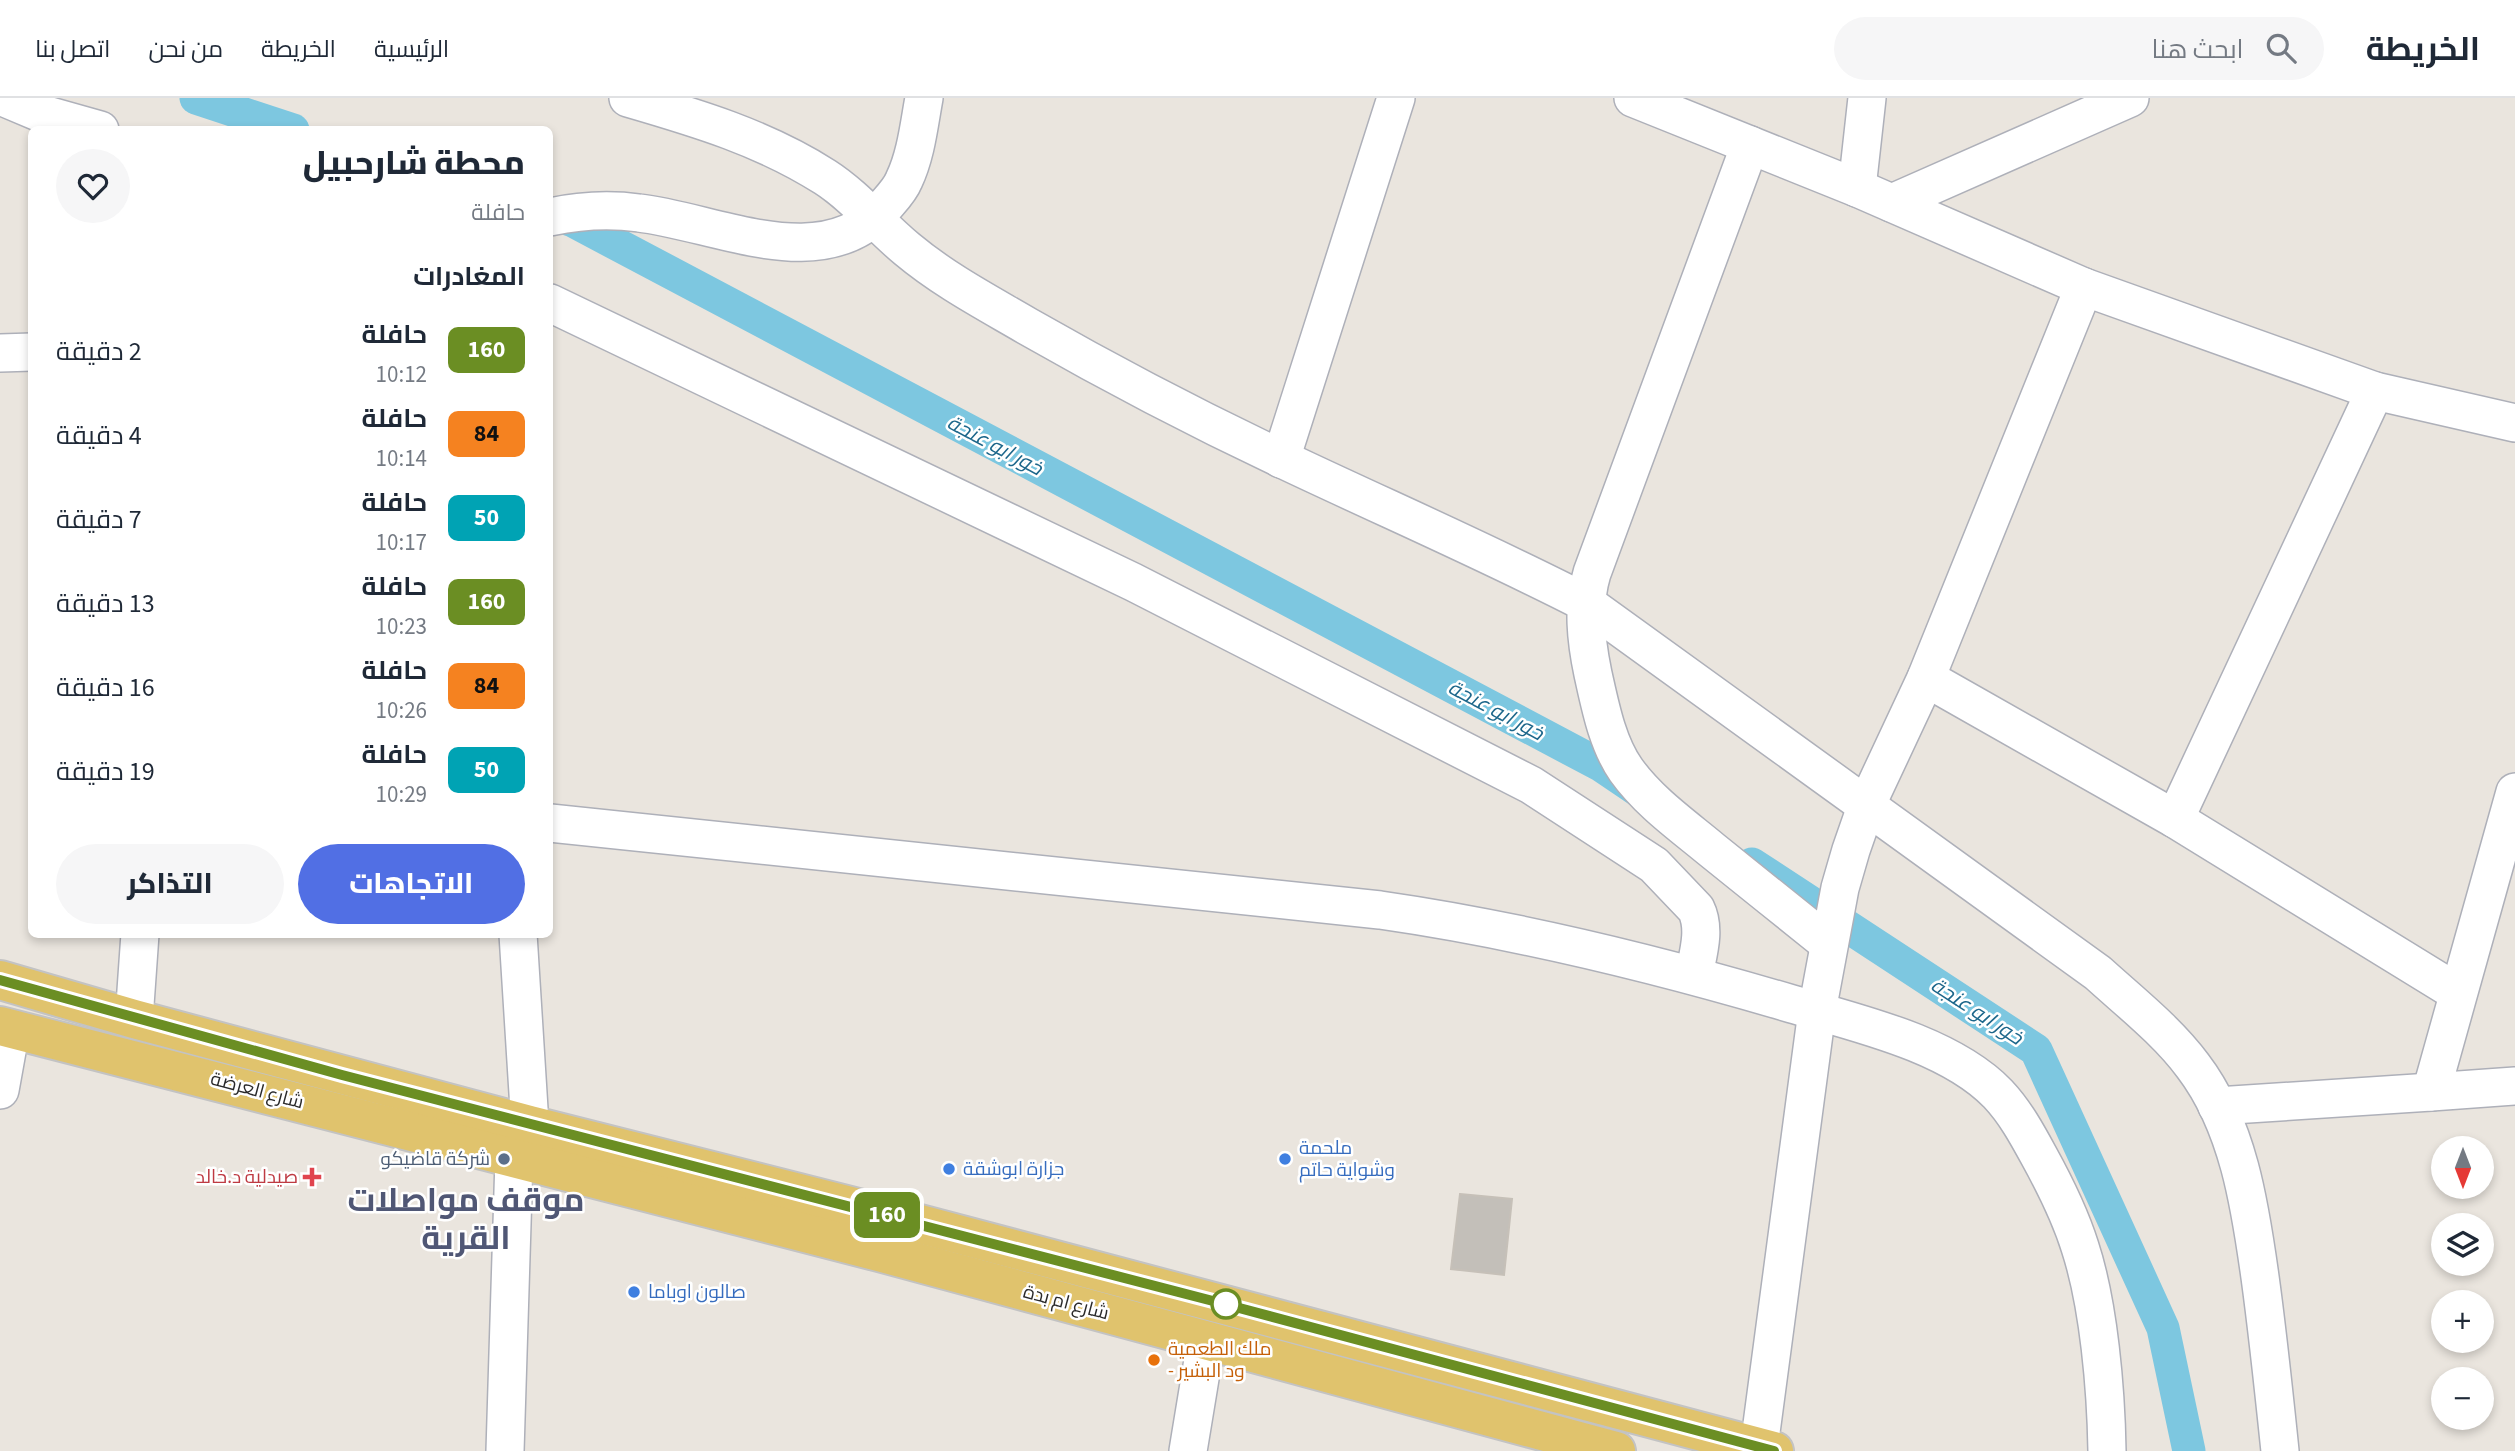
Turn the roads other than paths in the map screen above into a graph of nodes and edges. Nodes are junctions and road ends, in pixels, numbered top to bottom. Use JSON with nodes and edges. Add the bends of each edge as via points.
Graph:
{"nodes":[{"id":1,"x":5,"y":98,"type":"edge"},
{"id":2,"x":628,"y":98,"type":"edge"},
{"id":3,"x":924,"y":98,"type":"edge"},
{"id":4,"x":1396,"y":98,"type":"edge"},
{"id":5,"x":1867,"y":98,"type":"edge"},
{"id":6,"x":2130,"y":98,"type":"edge"},
{"id":7,"x":1647,"y":101,"type":"edge"},
{"id":8,"x":86,"y":126,"type":"edge"},
{"id":9,"x":1750,"y":145,"type":"junction"},
{"id":10,"x":1857,"y":188,"type":"junction"},
{"id":11,"x":1892,"y":202,"type":"junction"},
{"id":12,"x":553,"y":216,"type":"edge"},
{"id":13,"x":875,"y":219,"type":"junction"},
{"id":14,"x":2084,"y":287,"type":"junction"},
{"id":15,"x":553,"y":304,"type":"edge"},
{"id":16,"x":28,"y":352,"type":"edge"},
{"id":17,"x":0,"y":353,"type":"edge"},
{"id":18,"x":2375,"y":391,"type":"junction"},
{"id":19,"x":2515,"y":423,"type":"edge"},
{"id":20,"x":1281,"y":459,"type":"junction"},
{"id":21,"x":1586,"y":603,"type":"junction"},
{"id":22,"x":1926,"y":678,"type":"junction"},
{"id":23,"x":2515,"y":792,"type":"edge"},
{"id":24,"x":1867,"y":804,"type":"junction"},
{"id":25,"x":2175,"y":819,"type":"junction"},
{"id":26,"x":553,"y":823,"type":"edge"},
{"id":27,"x":140,"y":938,"type":"edge"},
{"id":28,"x":518,"y":938,"type":"edge"},
{"id":29,"x":1829,"y":944,"type":"junction"},
{"id":30,"x":1694,"y":975,"type":"junction"},
{"id":31,"x":0,"y":980,"type":"edge"},
{"id":32,"x":2458,"y":993,"type":"junction"},
{"id":33,"x":1817,"y":1011,"type":"junction"},
{"id":34,"x":134,"y":1019,"type":"junction"},
{"id":35,"x":6,"y":1027,"type":"edge"},
{"id":36,"x":368,"y":1082,"type":"junction"},
{"id":37,"x":2515,"y":1086,"type":"edge"},
{"id":38,"x":0,"y":1090,"type":"edge"},
{"id":39,"x":2431,"y":1092,"type":"junction"},
{"id":40,"x":2217,"y":1106,"type":"junction"},
{"id":41,"x":359,"y":1118,"type":"junction"},
{"id":42,"x":530,"y":1125,"type":"junction"},
{"id":43,"x":514,"y":1159,"type":"junction"},
{"id":44,"x":1206,"y":1342,"type":"junction"},
{"id":45,"x":1767,"y":1449,"type":"edge"},
{"id":46,"x":505,"y":1451,"type":"edge"},
{"id":47,"x":1188,"y":1451,"type":"edge"},
{"id":48,"x":1616,"y":1451,"type":"edge"},
{"id":49,"x":2107,"y":1451,"type":"edge"},
{"id":50,"x":2280,"y":1451,"type":"edge"}],
"edges":[{"from":1,"to":8,"type":"street"},
{"from":2,"to":13,"type":"street","via":[[749,138],[826,178]]},
{"from":3,"to":13,"type":"street","via":[[903,182]]},
{"from":4,"to":20,"type":"street"},
{"from":5,"to":10,"type":"street"},
{"from":6,"to":11,"type":"street"},
{"from":7,"to":9,"type":"street"},
{"from":9,"to":10,"type":"street"},
{"from":9,"to":21,"type":"street","via":[[1592,573]]},
{"from":10,"to":11,"type":"street"},
{"from":11,"to":14,"type":"street"},
{"from":12,"to":13,"type":"street","via":[[637,212],[744,235],[808,243],[851,234]]},
{"from":13,"to":20,"type":"street","via":[[905,248],[961,288],[1102,368]]},
{"from":14,"to":18,"type":"street"},
{"from":14,"to":22,"type":"street"},
{"from":15,"to":30,"type":"street","via":[[1133,582],[1531,785],[1654,865],[1696,909],[1701,930]]},
{"from":16,"to":17,"type":"street"},
{"from":18,"to":19,"type":"street"},
{"from":18,"to":25,"type":"street"},
{"from":20,"to":21,"type":"street"},
{"from":21,"to":24,"type":"street"},
{"from":21,"to":29,"type":"street","via":[[1590,660],[1612,743],[1625,768],[1671,817]]},
{"from":22,"to":24,"type":"street"},
{"from":22,"to":25,"type":"street"},
{"from":23,"to":32,"type":"street"},
{"from":24,"to":29,"type":"street","via":[[1840,888]]},
{"from":24,"to":40,"type":"street","via":[[2098,973],[2167,1035],[2194,1067]]},
{"from":25,"to":32,"type":"street"},
{"from":26,"to":30,"type":"street","via":[[1380,910],[1447,919]]},
{"from":27,"to":34,"type":"street"},
{"from":28,"to":42,"type":"street"},
{"from":29,"to":33,"type":"street"},
{"from":30,"to":33,"type":"street"},
{"from":31,"to":34,"type":"main road"},
{"from":32,"to":39,"type":"street"},
{"from":33,"to":45,"type":"street"},
{"from":33,"to":49,"type":"street","via":[[1898,1035],[1962,1066],[2011,1110],[2063,1202],[2081,1249],[2096,1327]]},
{"from":34,"to":36,"type":"main road"},
{"from":35,"to":38,"type":"street"},
{"from":35,"to":41,"type":"main road","name":"شارع العرضة"},
{"from":36,"to":41,"type":"main road"},
{"from":36,"to":42,"type":"main road"},
{"from":37,"to":39,"type":"street"},
{"from":39,"to":40,"type":"street"},
{"from":40,"to":50,"type":"street","via":[[2249,1208]]},
{"from":41,"to":43,"type":"main road","name":"شارع العرضة"},
{"from":42,"to":45,"type":"main road"},
{"from":43,"to":44,"type":"main road","name":"شارع ام بدة"},
{"from":43,"to":46,"type":"street"},
{"from":44,"to":47,"type":"street"},
{"from":44,"to":48,"type":"main road","name":"شارع ام بدة"}]}
